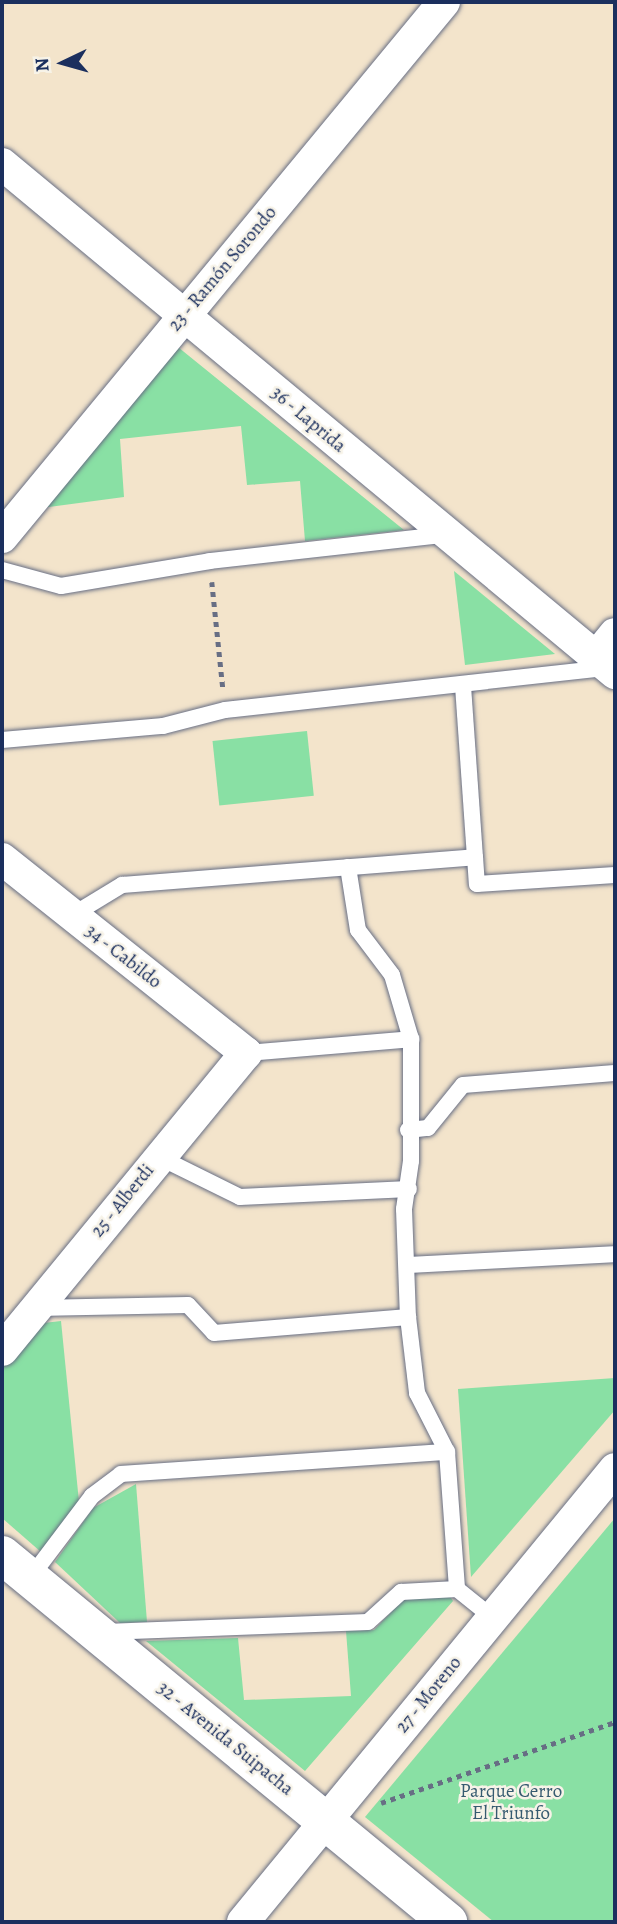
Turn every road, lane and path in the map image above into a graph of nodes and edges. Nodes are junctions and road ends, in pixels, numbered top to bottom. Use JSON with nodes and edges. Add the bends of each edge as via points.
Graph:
{"nodes":[{"id":1,"x":444,"y":2,"type":"edge"},
{"id":2,"x":2,"y":164,"type":"edge"},
{"id":3,"x":185,"y":315,"type":"junction"},
{"id":4,"x":443,"y":535,"type":"junction"},
{"id":5,"x":2,"y":537,"type":"edge"},
{"id":6,"x":210,"y":561,"type":"junction"},
{"id":7,"x":2,"y":570,"type":"edge"},
{"id":8,"x":609,"y":658,"type":"edge"},
{"id":9,"x":463,"y":686,"type":"junction"},
{"id":10,"x":225,"y":710,"type":"junction"},
{"id":11,"x":2,"y":740,"type":"edge"},
{"id":12,"x":475,"y":857,"type":"junction"},
{"id":13,"x":2,"y":859,"type":"edge"},
{"id":14,"x":348,"y":867,"type":"junction"},
{"id":15,"x":615,"y":875,"type":"edge"},
{"id":16,"x":71,"y":916,"type":"junction"},
{"id":17,"x":411,"y":1039,"type":"junction"},
{"id":18,"x":246,"y":1053,"type":"junction"},
{"id":19,"x":615,"y":1073,"type":"edge"},
{"id":20,"x":408,"y":1130,"type":"junction"},
{"id":21,"x":159,"y":1157,"type":"junction"},
{"id":22,"x":409,"y":1189,"type":"junction"},
{"id":23,"x":615,"y":1254,"type":"edge"},
{"id":24,"x":407,"y":1265,"type":"junction"},
{"id":25,"x":36,"y":1308,"type":"junction"},
{"id":26,"x":408,"y":1317,"type":"junction"},
{"id":27,"x":2,"y":1350,"type":"edge"},
{"id":28,"x":447,"y":1452,"type":"junction"},
{"id":29,"x":615,"y":1469,"type":"edge"},
{"id":30,"x":16,"y":1567,"type":"edge"},
{"id":31,"x":457,"y":1589,"type":"junction"},
{"id":32,"x":492,"y":1617,"type":"junction"},
{"id":33,"x":96,"y":1633,"type":"junction"},
{"id":34,"x":615,"y":1722,"type":"edge"},
{"id":35,"x":379,"y":1804,"type":"dead end"},
{"id":36,"x":326,"y":1822,"type":"junction"},
{"id":37,"x":243,"y":1922,"type":"edge"},
{"id":38,"x":449,"y":1922,"type":"edge"}],
"edges":[{"from":1,"to":3,"type":"street","name":"23 - Ramón Sorondo"},
{"from":2,"to":3,"type":"street","name":"36 - Laprida"},
{"from":3,"to":4,"type":"street","name":"36 - Laprida"},
{"from":3,"to":5,"type":"street","name":"23 - Ramón Sorondo"},
{"from":4,"to":6,"type":"lane"},
{"from":4,"to":8,"type":"street","name":"36 - Laprida"},
{"from":6,"to":7,"type":"lane","via":[[61,586]]},
{"from":6,"to":10,"type":"path"},
{"from":8,"to":9,"type":"lane"},
{"from":9,"to":10,"type":"lane"},
{"from":9,"to":12,"type":"lane"},
{"from":10,"to":11,"type":"lane","via":[[163,726]]},
{"from":12,"to":14,"type":"lane"},
{"from":12,"to":15,"type":"lane","via":[[477,884]]},
{"from":13,"to":16,"type":"street","name":"34 - Cabildo"},
{"from":14,"to":16,"type":"lane","via":[[122,885]]},
{"from":14,"to":17,"type":"lane","via":[[358,930],[392,975]]},
{"from":16,"to":18,"type":"street","name":"34 - Cabildo"},
{"from":17,"to":18,"type":"lane"},
{"from":17,"to":20,"type":"lane"},
{"from":18,"to":21,"type":"street","name":"25 - Alberdi"},
{"from":19,"to":20,"type":"lane","via":[[463,1085],[428,1128]]},
{"from":20,"to":22,"type":"lane"},
{"from":21,"to":22,"type":"lane","via":[[240,1197]]},
{"from":21,"to":25,"type":"street","name":"25 - Alberdi"},
{"from":22,"to":24,"type":"lane","via":[[404,1209]]},
{"from":23,"to":24,"type":"lane"},
{"from":24,"to":26,"type":"lane"},
{"from":25,"to":26,"type":"lane","via":[[188,1304],[214,1333]]},
{"from":25,"to":27,"type":"street","name":"25 - Alberdi"},
{"from":26,"to":28,"type":"lane","via":[[417,1393]]},
{"from":28,"to":30,"type":"lane","via":[[121,1474]]},
{"from":28,"to":31,"type":"lane"},
{"from":29,"to":32,"type":"street","name":"27 - Moreno"},
{"from":30,"to":33,"type":"street","name":"32 - Avenida Suipacha"},
{"from":31,"to":32,"type":"lane"},
{"from":31,"to":33,"type":"lane","via":[[401,1592],[368,1622]]},
{"from":32,"to":36,"type":"street","name":"27 - Moreno"},
{"from":33,"to":36,"type":"street","name":"32 - Avenida Suipacha"},
{"from":34,"to":35,"type":"path"},
{"from":36,"to":37,"type":"street","name":"27 - Moreno"},
{"from":36,"to":38,"type":"street","name":"32 - Avenida Suipacha"}]}
